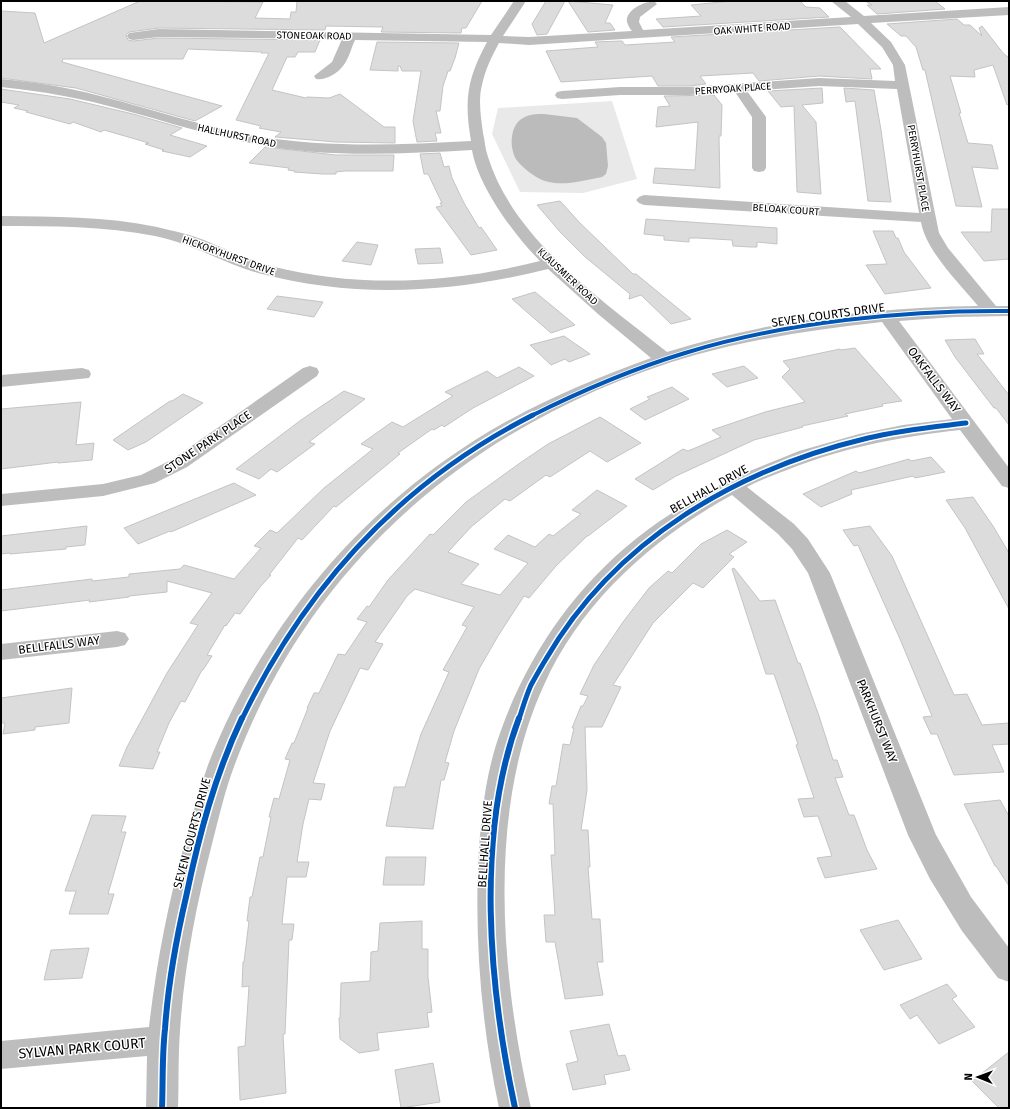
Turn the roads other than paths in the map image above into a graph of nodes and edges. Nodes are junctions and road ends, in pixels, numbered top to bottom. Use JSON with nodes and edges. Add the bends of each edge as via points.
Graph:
{"nodes":[{"id":1,"x":520,"y":1,"type":"edge"},
{"id":2,"x":837,"y":1,"type":"edge"},
{"id":3,"x":972,"y":1,"type":"edge"},
{"id":4,"x":651,"y":4,"type":"dead end"},
{"id":5,"x":1009,"y":11,"type":"edge"},
{"id":6,"x":990,"y":13,"type":"junction"},
{"id":7,"x":860,"y":21,"type":"junction"},
{"id":8,"x":1004,"y":23,"type":"dead end"},
{"id":9,"x":640,"y":34,"type":"junction"},
{"id":10,"x":133,"y":36,"type":"dead end"},
{"id":11,"x":350,"y":36,"type":"junction"},
{"id":12,"x":495,"y":40,"type":"junction"},
{"id":13,"x":321,"y":76,"type":"dead end"},
{"id":14,"x":1,"y":83,"type":"edge"},
{"id":15,"x":904,"y":85,"type":"junction"},
{"id":16,"x":738,"y":87,"type":"junction"},
{"id":17,"x":562,"y":95,"type":"dead end"},
{"id":18,"x":477,"y":145,"type":"junction"},
{"id":19,"x":759,"y":168,"type":"dead end"},
{"id":20,"x":644,"y":200,"type":"dead end"},
{"id":21,"x":928,"y":218,"type":"junction"},
{"id":22,"x":1,"y":221,"type":"edge"},
{"id":23,"x":552,"y":263,"type":"junction"},
{"id":24,"x":1000,"y":311,"type":"edge"},
{"id":25,"x":886,"y":317,"type":"junction"},
{"id":26,"x":664,"y":359,"type":"junction"},
{"id":27,"x":310,"y":372,"type":"dead end"},
{"id":28,"x":82,"y":374,"type":"dead end"},
{"id":29,"x":1,"y":381,"type":"edge"},
{"id":30,"x":966,"y":423,"type":"junction"},
{"id":31,"x":1009,"y":482,"type":"edge"},
{"id":32,"x":732,"y":485,"type":"junction"},
{"id":33,"x":1,"y":500,"type":"edge"},
{"id":34,"x":117,"y":639,"type":"dead end"},
{"id":35,"x":1,"y":652,"type":"edge"},
{"id":36,"x":1009,"y":969,"type":"edge"},
{"id":37,"x":164,"y":1040,"type":"junction"},
{"id":38,"x":1,"y":1056,"type":"edge"},
{"id":39,"x":162,"y":1108,"type":"edge"},
{"id":40,"x":515,"y":1108,"type":"edge"}],
"edges":[{"from":1,"to":12,"type":"street","name":"KLAUSMIER ROAD"},
{"from":2,"to":7,"type":"street","name":"PERRYHURST PLACE"},
{"from":3,"to":6,"type":"street"},
{"from":4,"to":9,"type":"street","via":[[634,16],[633,22]]},
{"from":5,"to":6,"type":"street","name":"OAK WHITE ROAD"},
{"from":6,"to":7,"type":"street","name":"OAK WHITE ROAD"},
{"from":6,"to":8,"type":"street"},
{"from":7,"to":9,"type":"street","name":"OAK WHITE ROAD"},
{"from":7,"to":15,"type":"street","name":"PERRYHURST PLACE","via":[[891,50],[899,65]]},
{"from":9,"to":12,"type":"street","name":"OAK WHITE ROAD","via":[[529,41]]},
{"from":10,"to":11,"type":"street","name":"STONEOAK ROAD","via":[[172,33]]},
{"from":11,"to":12,"type":"street","name":"STONEOAK ROAD"},
{"from":11,"to":13,"type":"street","via":[[338,64]]},
{"from":12,"to":18,"type":"street","name":"KLAUSMIER ROAD","via":[[478,77],[473,96]]},
{"from":14,"to":18,"type":"street","name":"HALLHURST ROAD","via":[[79,94],[215,132],[276,144],[368,150]]},
{"from":15,"to":16,"type":"street","name":"PERRYOAK PLACE","via":[[819,82]]},
{"from":15,"to":21,"type":"street","name":"PERRYHURST PLACE"},
{"from":16,"to":17,"type":"street","name":"PERRYOAK PLACE"},
{"from":16,"to":19,"type":"street","via":[[760,117]]},
{"from":18,"to":23,"type":"street","name":"KLAUSMIER ROAD","via":[[492,186],[509,213]]},
{"from":20,"to":21,"type":"street","name":"BELOAK COURT"},
{"from":21,"to":24,"type":"street","name":"PERRYHURST PLACE","via":[[935,241]]},
{"from":22,"to":23,"type":"street","name":"HICKORYHURST DRIVE","via":[[92,223],[137,228],[180,237],[270,271],[354,284],[460,282]]},
{"from":23,"to":26,"type":"street","name":"KLAUSMIER ROAD"},
{"from":24,"to":25,"type":"street","name":"SEVEN COURTS DRIVE"},
{"from":25,"to":26,"type":"street","name":"SEVEN COURTS DRIVE","via":[[771,333]]},
{"from":25,"to":30,"type":"street","name":"OAKFALLS WAY"},
{"from":26,"to":37,"type":"street","name":"SEVEN COURTS DRIVE","via":[[583,390],[507,429],[470,452],[400,504],[359,544],[324,584],[293,628],[258,689],[226,752],[213,789],[185,899]]},
{"from":27,"to":33,"type":"street","name":"STONE PARK PLACE","via":[[180,463],[148,479],[103,490]]},
{"from":28,"to":29,"type":"street"},
{"from":30,"to":31,"type":"street","name":"OAKFALLS WAY"},
{"from":30,"to":32,"type":"street","name":"BELLHALL DRIVE","via":[[899,431],[847,443],[785,462]]},
{"from":32,"to":36,"type":"street","name":"PARKHURST WAY","via":[[786,529],[800,544],[819,573],[922,835],[967,915]]},
{"from":32,"to":40,"type":"street","name":"BELLHALL DRIVE","via":[[669,522],[610,573],[588,597],[559,635],[537,673],[516,722],[498,795],[492,856],[491,903],[491,939],[499,1024]]},
{"from":34,"to":35,"type":"street","name":"BELLFALLS WAY"},
{"from":37,"to":38,"type":"street","name":"SYLVAN PARK COURT"},
{"from":37,"to":39,"type":"street","name":"SEVEN COURTS DRIVE"}]}
